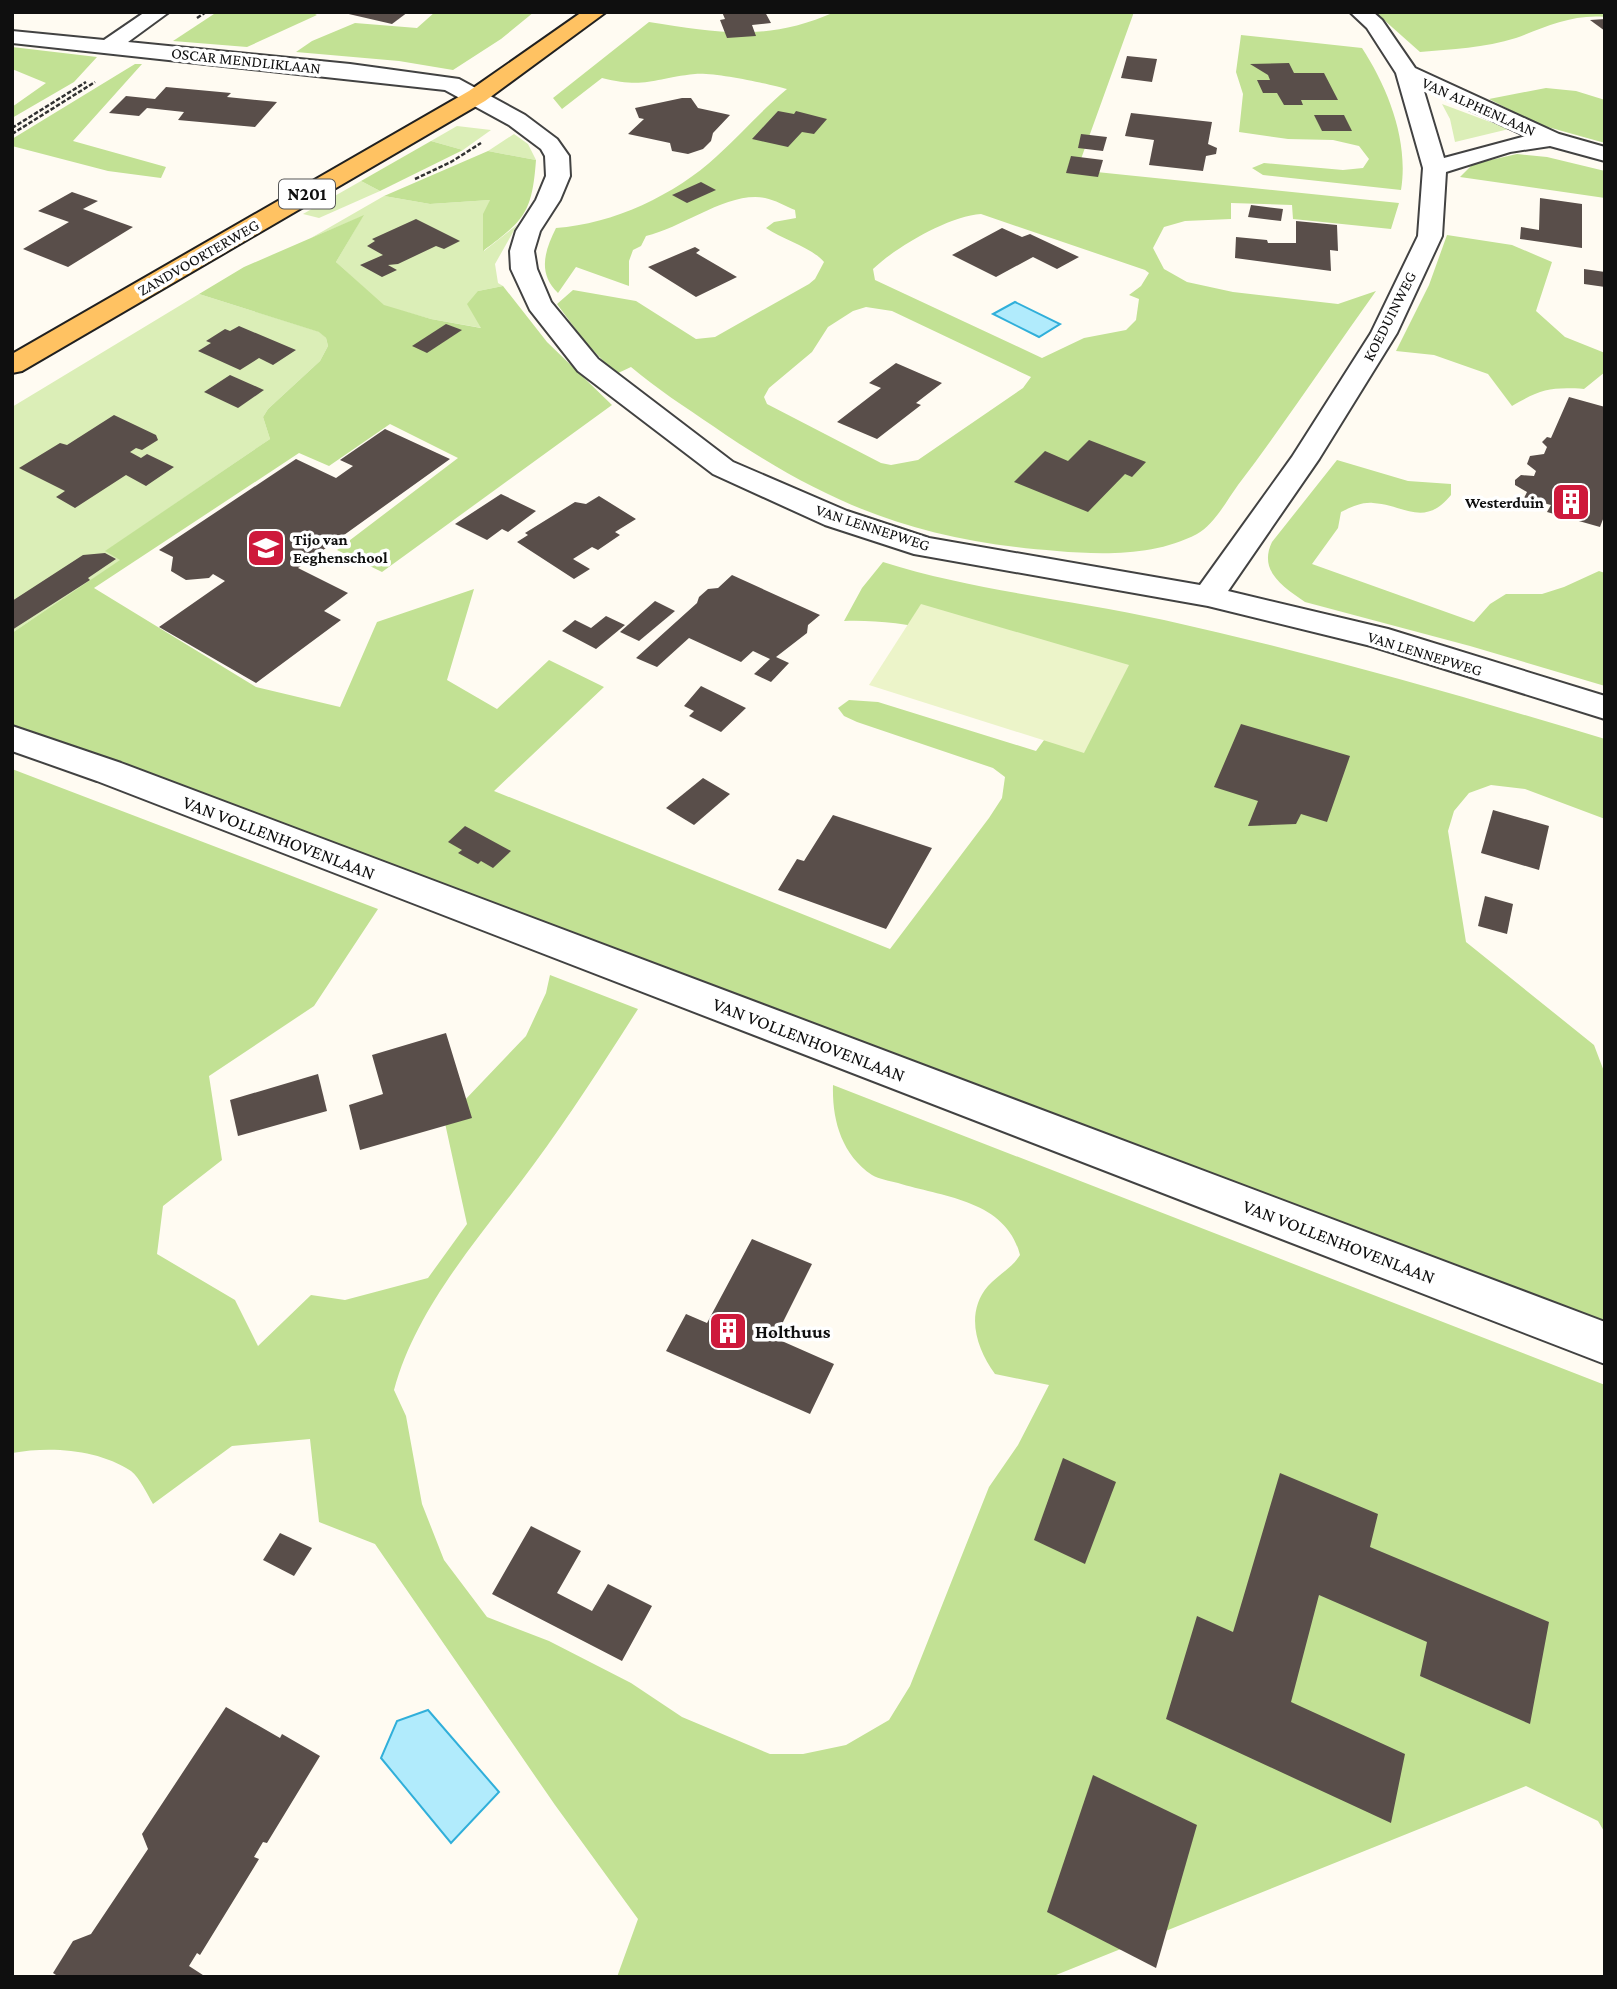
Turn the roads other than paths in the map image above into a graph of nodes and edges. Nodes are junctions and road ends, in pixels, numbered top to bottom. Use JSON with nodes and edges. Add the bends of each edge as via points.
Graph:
{"nodes":[{"id":1,"x":159,"y":12,"type":"edge"},
{"id":2,"x":596,"y":12,"type":"edge"},
{"id":3,"x":1360,"y":12,"type":"edge"},
{"id":4,"x":12,"y":37,"type":"edge"},
{"id":5,"x":109,"y":46,"type":"junction"},
{"id":6,"x":1407,"y":73,"type":"junction"},
{"id":7,"x":477,"y":96,"type":"junction"},
{"id":8,"x":1551,"y":139,"type":"junction"},
{"id":9,"x":1605,"y":153,"type":"edge"},
{"id":10,"x":1435,"y":168,"type":"junction"},
{"id":11,"x":12,"y":365,"type":"edge"},
{"id":12,"x":1208,"y":596,"type":"junction"},
{"id":13,"x":1605,"y":708,"type":"edge"},
{"id":14,"x":12,"y":738,"type":"edge"},
{"id":15,"x":1605,"y":1343,"type":"edge"}],
"edges":[{"from":1,"to":5,"type":"street"},
{"from":2,"to":7,"type":"main road","name":"ZANDVOORTERWEG","number":"N201"},
{"from":3,"to":6,"type":"street","name":"KOEDUINWEG","via":[[1375,24]]},
{"from":4,"to":5,"type":"street","name":"OSCAR MENDLIKLAAN"},
{"from":5,"to":7,"type":"street","name":"OSCAR MENDLIKLAAN","via":[[451,84]]},
{"from":6,"to":8,"type":"street","name":"VAN ALPHENLAAN"},
{"from":6,"to":10,"type":"street","name":"KOEDUINWEG"},
{"from":7,"to":11,"type":"main road","name":"ZANDVOORTERWEG","number":"N201"},
{"from":7,"to":12,"type":"street","name":"VAN LENNEPWEG","via":[[517,120],[549,144],[557,156],[558,176],[522,251],[524,269],[539,304],[588,365],[723,468],[836,518],[925,547]]},
{"from":8,"to":9,"type":"street","name":"VAN ALPHENLAAN"},
{"from":8,"to":10,"type":"street","name":"VAN ALPHENLAAN","via":[[1507,146]]},
{"from":10,"to":12,"type":"street","name":"KOEDUINWEG","via":[[1430,236],[1384,333],[1304,460]]},
{"from":12,"to":13,"type":"street","name":"VAN LENNEPWEG","via":[[1377,637]]},
{"from":14,"to":15,"type":"street","name":"VAN VOLLENHOVENLAAN"}]}
